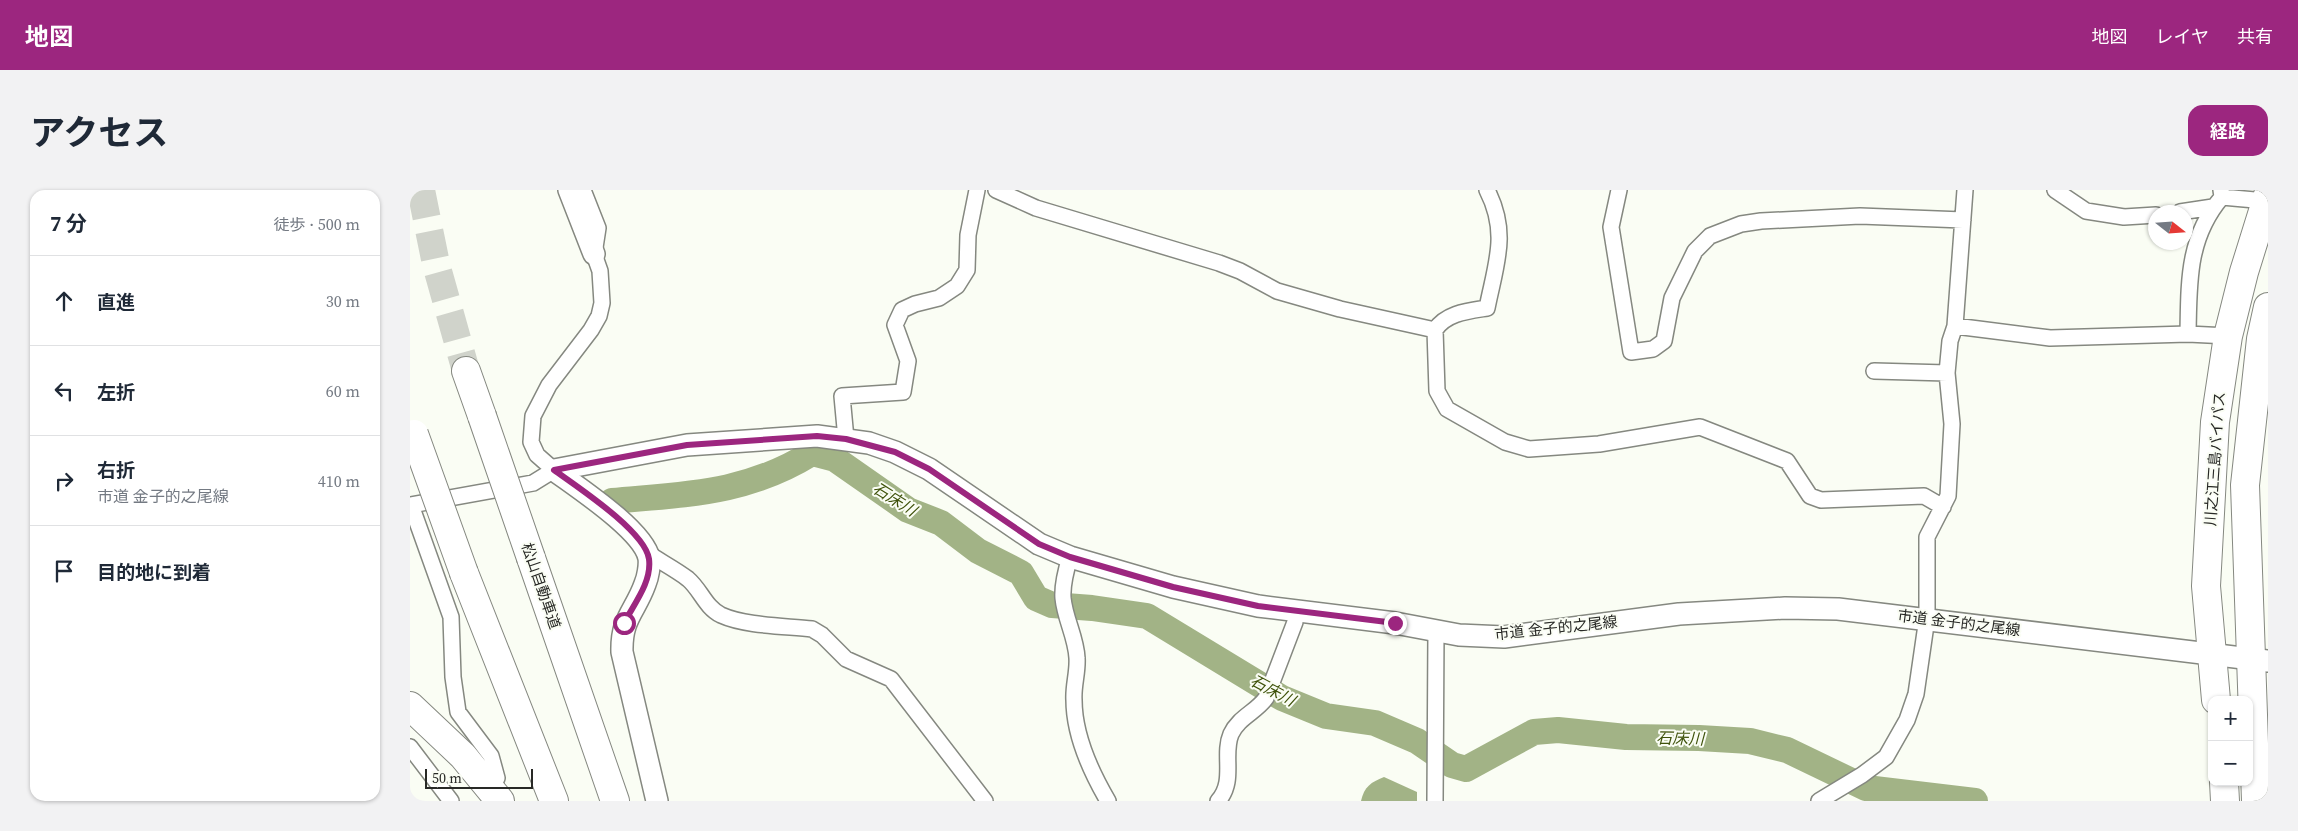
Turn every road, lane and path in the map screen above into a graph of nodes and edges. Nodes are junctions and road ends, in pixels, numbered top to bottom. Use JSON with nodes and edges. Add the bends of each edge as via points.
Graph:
{"nodes":[{"id":1,"x":569,"y":190,"type":"edge"},
{"id":2,"x":583,"y":190,"type":"edge"},
{"id":3,"x":977,"y":190,"type":"edge"},
{"id":4,"x":996,"y":190,"type":"edge"},
{"id":5,"x":1486,"y":190,"type":"edge"},
{"id":6,"x":1619,"y":190,"type":"edge"},
{"id":7,"x":1965,"y":190,"type":"edge"},
{"id":8,"x":2055,"y":190,"type":"edge"},
{"id":9,"x":2218,"y":198,"type":"edge"},
{"id":10,"x":2267,"y":198,"type":"edge"},
{"id":11,"x":2193,"y":207,"type":"edge"},
{"id":12,"x":2148,"y":216,"type":"edge"},
{"id":13,"x":1963,"y":220,"type":"junction"},
{"id":14,"x":594,"y":254,"type":"junction"},
{"id":15,"x":2268,"y":307,"type":"edge"},
{"id":16,"x":1954,"y":326,"type":"junction"},
{"id":17,"x":1435,"y":330,"type":"junction"},
{"id":18,"x":2188,"y":334,"type":"junction"},
{"id":19,"x":2228,"y":336,"type":"junction"},
{"id":20,"x":2265,"y":339,"type":"edge"},
{"id":21,"x":466,"y":371,"type":"tunnel mouth"},
{"id":22,"x":1874,"y":371,"type":"dead end"},
{"id":23,"x":1947,"y":373,"type":"junction"},
{"id":24,"x":412,"y":428,"type":"edge"},
{"id":25,"x":846,"y":439,"type":"junction"},
{"id":26,"x":554,"y":470,"type":"junction"},
{"id":27,"x":1943,"y":507,"type":"junction"},
{"id":28,"x":646,"y":552,"type":"junction"},
{"id":29,"x":1070,"y":557,"type":"junction"},
{"id":30,"x":1927,"y":618,"type":"junction"},
{"id":31,"x":1295,"y":622,"type":"dead end"},
{"id":32,"x":1436,"y":631,"type":"junction"},
{"id":33,"x":2212,"y":654,"type":"junction"},
{"id":34,"x":2259,"y":661,"type":"edge"},
{"id":35,"x":2216,"y":696,"type":"edge"},
{"id":36,"x":410,"y":706,"type":"edge"},
{"id":37,"x":410,"y":747,"type":"edge"},
{"id":38,"x":2224,"y":786,"type":"edge"},
{"id":39,"x":496,"y":795,"type":"edge"},
{"id":40,"x":451,"y":801,"type":"edge"},
{"id":41,"x":554,"y":801,"type":"edge"},
{"id":42,"x":615,"y":801,"type":"edge"},
{"id":43,"x":657,"y":801,"type":"edge"},
{"id":44,"x":985,"y":801,"type":"edge"},
{"id":45,"x":1108,"y":801,"type":"edge"},
{"id":46,"x":1218,"y":801,"type":"edge"},
{"id":47,"x":1435,"y":801,"type":"edge"},
{"id":48,"x":1819,"y":801,"type":"edge"},
{"id":49,"x":2225,"y":801,"type":"edge"},
{"id":50,"x":2256,"y":801,"type":"edge"}],
"edges":[{"from":1,"to":14,"type":"street"},
{"from":2,"to":14,"type":"street","via":[[598,228]]},
{"from":3,"to":25,"type":"street","via":[[968,235],[967,270],[957,286],[939,298],[902,310],[895,325],[908,361],[903,392],[842,396]]},
{"from":4,"to":17,"type":"street","via":[[1036,208],[1226,266],[1277,291]]},
{"from":5,"to":17,"type":"street","via":[[1496,210],[1501,233],[1487,308],[1461,312],[1439,324]]},
{"from":6,"to":13,"type":"street","via":[[1611,227],[1631,352],[1653,349],[1664,341],[1672,298],[1695,251],[1710,236],[1741,224],[1760,221],[1860,216]]},
{"from":7,"to":13,"type":"street"},
{"from":8,"to":12,"type":"street","via":[[2086,211],[2124,217]]},
{"from":9,"to":10,"type":"street"},
{"from":9,"to":11,"type":"street"},
{"from":9,"to":18,"type":"street","via":[[2194,248],[2189,272]]},
{"from":10,"to":19,"type":"highway","name":"川之江三島バイパス"},
{"from":13,"to":16,"type":"street"},
{"from":14,"to":26,"type":"street","via":[[602,287],[599,316],[540,398],[530,429],[537,455]]},
{"from":15,"to":20,"type":"highway"},
{"from":16,"to":18,"type":"street","via":[[2050,338]]},
{"from":16,"to":23,"type":"street"},
{"from":17,"to":27,"type":"street","via":[[1437,391],[1447,409],[1505,442],[1530,449],[1599,444],[1700,427],[1788,461],[1810,496],[1822,500],[1924,496]]},
{"from":18,"to":19,"type":"street"},
{"from":19,"to":20,"type":"street"},
{"from":19,"to":33,"type":"highway","name":"川之江三島バイパス","via":[[2215,422],[2206,586]]},
{"from":20,"to":34,"type":"highway","via":[[2245,485]]},
{"from":21,"to":42,"type":"highway","name":"松山自動車道","bridge":true},
{"from":22,"to":23,"type":"street"},
{"from":23,"to":27,"type":"street","via":[[1952,424],[1948,496]]},
{"from":24,"to":41,"type":"highway","bridge":true,"via":[[464,573]]},
{"from":25,"to":26,"type":"street","name":"市道 金子的之尾線","via":[[817,436],[687,445]]},
{"from":25,"to":29,"type":"street","name":"市道 金子的之尾線","via":[[895,452],[929,469],[1039,544]]},
{"from":26,"to":28,"type":"street","via":[[624,524]]},
{"from":26,"to":39,"type":"street","via":[[533,483],[411,505],[450,617],[458,712],[491,756],[497,778]]},
{"from":27,"to":30,"type":"street","via":[[1927,537]]},
{"from":28,"to":43,"type":"street","via":[[649,564],[645,585],[624,623],[622,644]]},
{"from":28,"to":44,"type":"street","via":[[687,578],[709,607],[722,615],[737,620],[812,629],[846,659],[886,675]]},
{"from":29,"to":32,"type":"street","name":"市道 金子的之尾線","via":[[1173,587],[1258,606]]},
{"from":29,"to":45,"type":"street","via":[[1063,598],[1078,658],[1075,715],[1087,757]]},
{"from":30,"to":32,"type":"street","name":"市道 金子的之尾線","via":[[1838,609],[1785,608],[1679,614],[1504,637]]},
{"from":30,"to":33,"type":"street","name":"市道 金子的之尾線"},
{"from":30,"to":48,"type":"street","via":[[1916,694],[1907,720],[1886,757]]},
{"from":31,"to":46,"type":"street","via":[[1266,698],[1242,719],[1231,735],[1228,782]]},
{"from":32,"to":47,"type":"street"},
{"from":33,"to":34,"type":"street","name":"市道 金子的之尾線"},
{"from":33,"to":35,"type":"highway","name":"川之江三島バイパス"},
{"from":34,"to":50,"type":"highway","via":[[2254,774]]},
{"from":36,"to":39,"type":"highway","via":[[463,756]]},
{"from":37,"to":40,"type":"street"},
{"from":38,"to":49,"type":"highway"}]}
